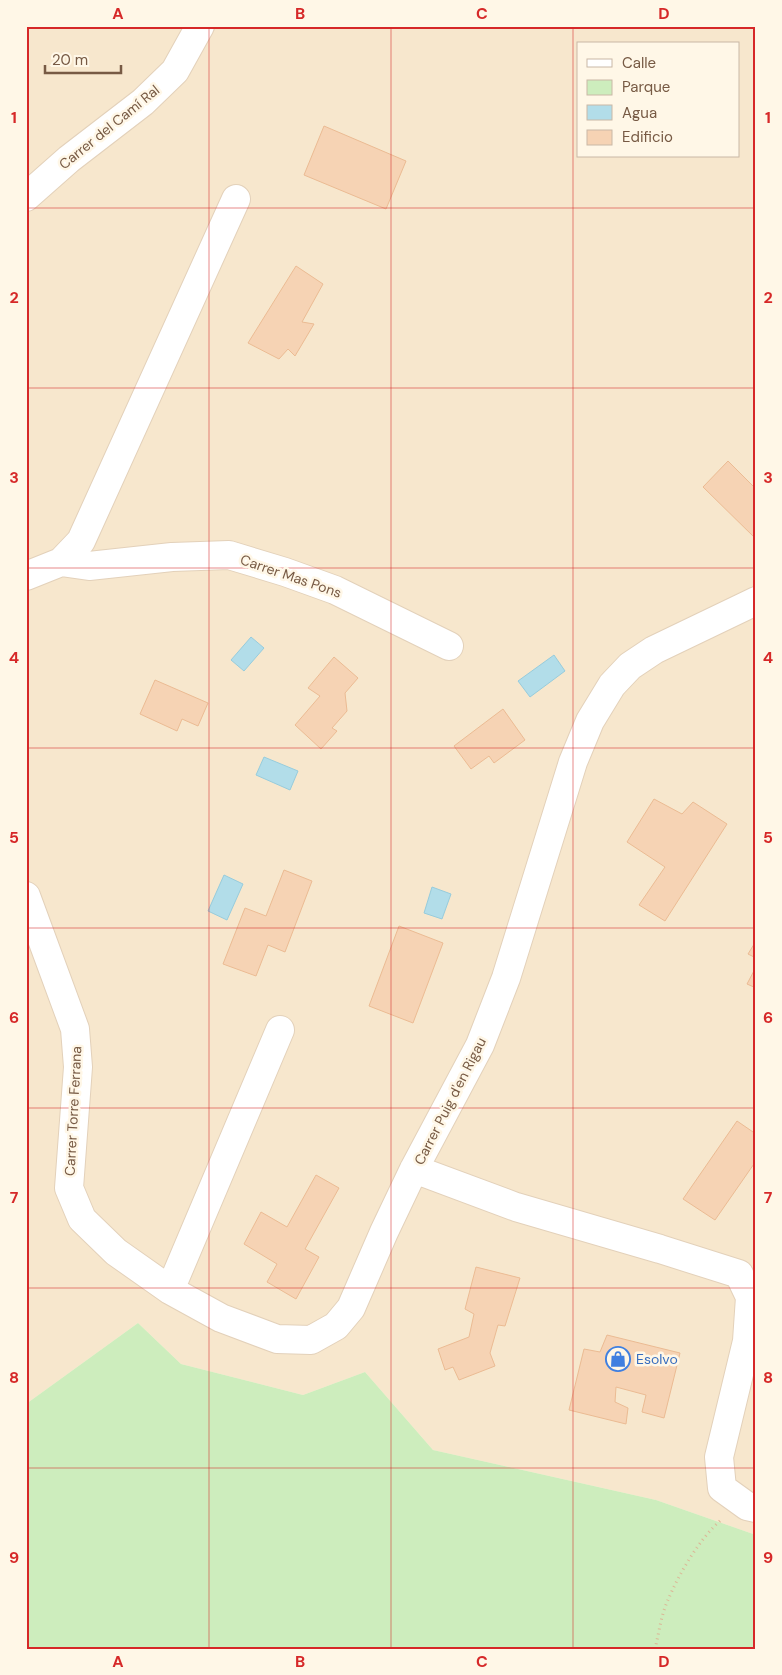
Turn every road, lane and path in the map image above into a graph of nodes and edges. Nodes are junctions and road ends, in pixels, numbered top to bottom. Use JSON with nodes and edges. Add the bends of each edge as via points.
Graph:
{"nodes":[{"id":1,"x":200,"y":26,"type":"edge"},
{"id":2,"x":27,"y":196,"type":"edge"},
{"id":3,"x":236,"y":199,"type":"dead end"},
{"id":4,"x":61,"y":562,"type":"junction"},
{"id":5,"x":26,"y":576,"type":"edge"},
{"id":6,"x":756,"y":601,"type":"edge"},
{"id":7,"x":450,"y":646,"type":"dead end"},
{"id":8,"x":26,"y":896,"type":"edge"},
{"id":9,"x":280,"y":1030,"type":"dead end"},
{"id":10,"x":414,"y":1169,"type":"junction"},
{"id":11,"x":170,"y":1290,"type":"junction"},
{"id":12,"x":749,"y":1505,"type":"edge"},
{"id":13,"x":655,"y":1649,"type":"edge"}],
"edges":[{"from":1,"to":2,"type":"street","name":"Carrer del Camí Ral","via":[[175,71],[143,102]]},
{"from":3,"to":4,"type":"street","name":"Carrer Mas Pons","via":[[81,541]]},
{"from":4,"to":5,"type":"street","name":"Carrer Mas Pons"},
{"from":4,"to":7,"type":"street","name":"Carrer Mas Pons","via":[[89,566],[229,555],[335,590]]},
{"from":6,"to":10,"type":"street","name":"Carrer Puig d'en Rigau","via":[[654,650],[630,666],[612,685],[590,721],[570,770],[500,995],[480,1045]]},
{"from":8,"to":11,"type":"street","name":"Carrer Torre Ferrana","via":[[75,1029],[78,1067],[69,1188],[82,1219],[116,1252]]},
{"from":9,"to":11,"type":"street"},
{"from":10,"to":11,"type":"street","name":"Carrer Torre Ferrana","via":[[351,1308],[336,1326],[311,1340],[278,1339],[221,1318]]},
{"from":10,"to":12,"type":"street","name":"Carrer Puig d'en Rigau","via":[[516,1207],[739,1274],[750,1297],[747,1341],[720,1457],[722,1488]]},
{"from":12,"to":13,"type":"path","via":[[718,1522],[687,1563],[667,1601]]}]}
